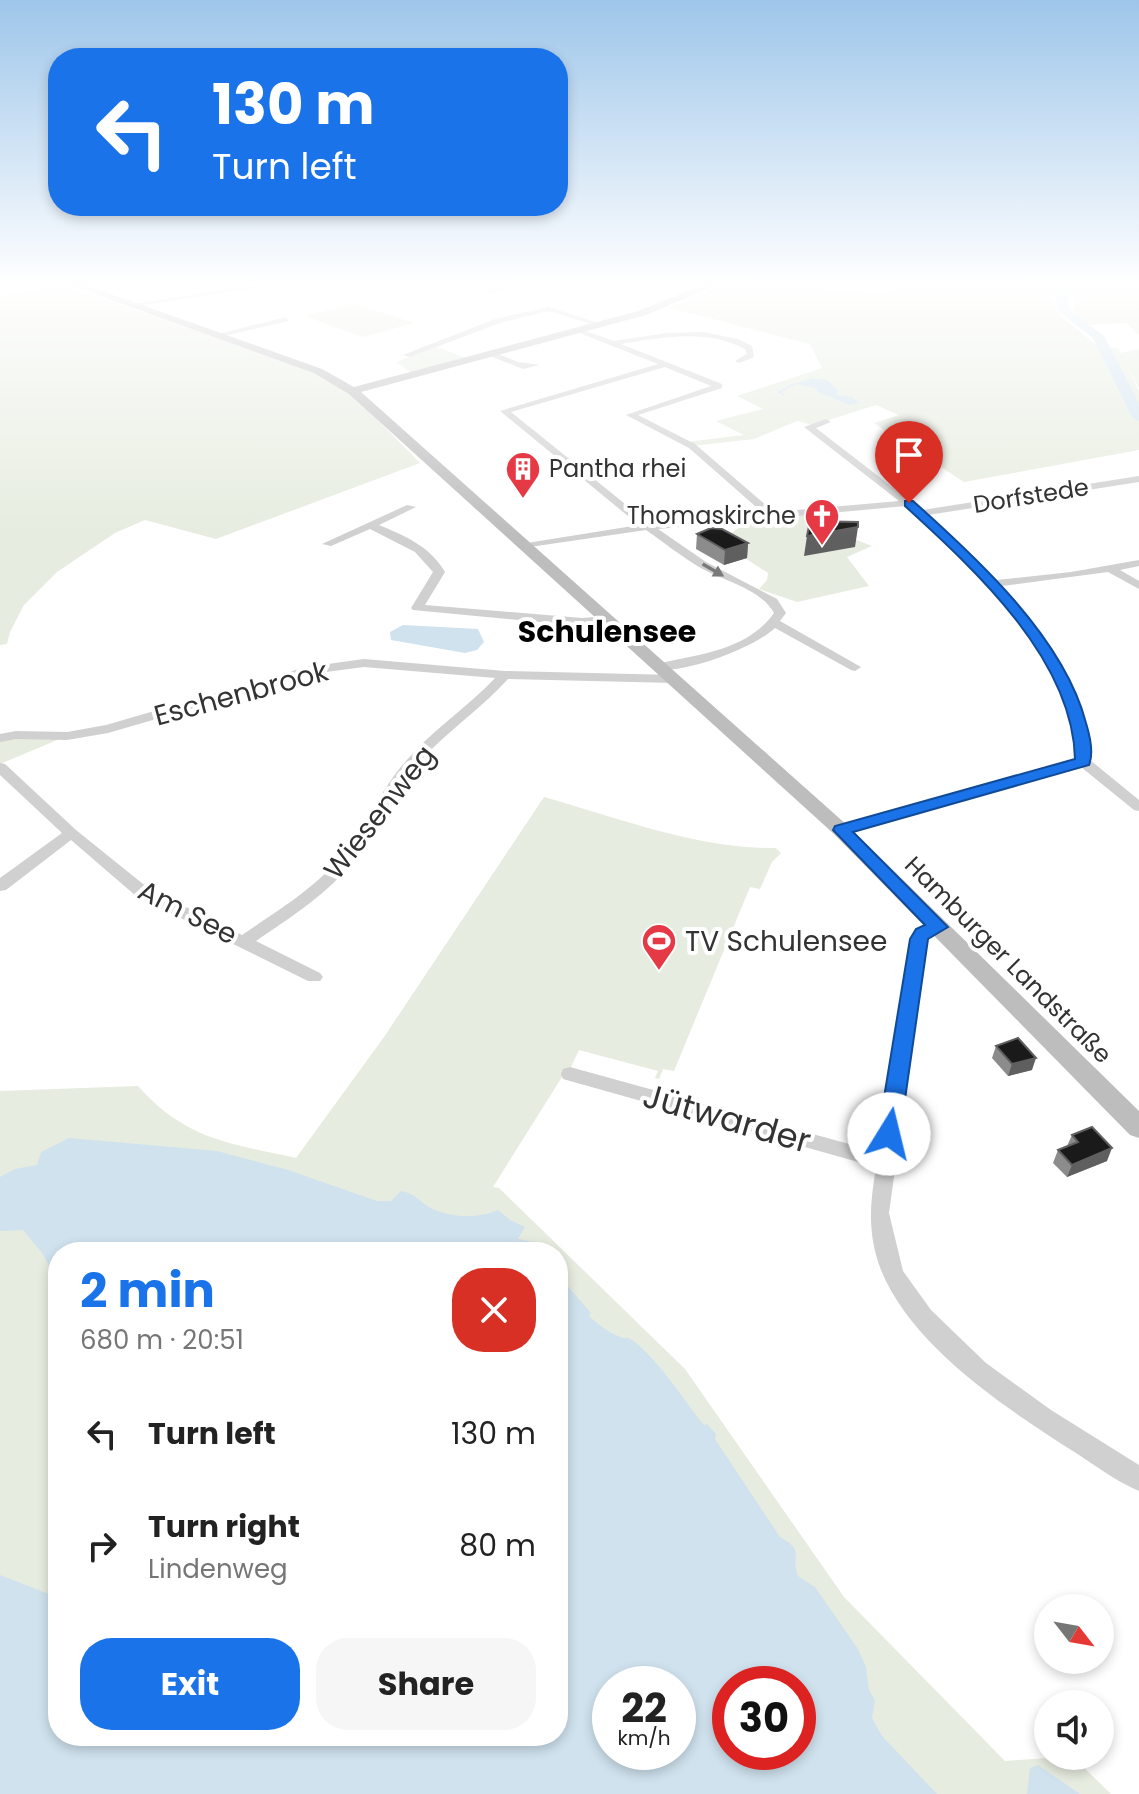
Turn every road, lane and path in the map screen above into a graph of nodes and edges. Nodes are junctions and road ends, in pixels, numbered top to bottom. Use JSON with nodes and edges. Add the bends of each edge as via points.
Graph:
{"nodes":[{"id":1,"x":305,"y":367,"type":"edge"},
{"id":2,"x":445,"y":367,"type":"edge"},
{"id":3,"x":659,"y":367,"type":"edge"},
{"id":4,"x":674,"y":367,"type":"edge"},
{"id":5,"x":353,"y":391,"type":"junction"},
{"id":6,"x":826,"y":422,"type":"dead end"},
{"id":7,"x":1139,"y":479,"type":"edge"},
{"id":8,"x":909,"y":503,"type":"junction"},
{"id":9,"x":411,"y":507,"type":"dead end"},
{"id":10,"x":923,"y":513,"type":"junction"},
{"id":11,"x":772,"y":516,"type":"junction"},
{"id":12,"x":372,"y":526,"type":"junction"},
{"id":13,"x":648,"y":527,"type":"junction"},
{"id":14,"x":327,"y":544,"type":"dead end"},
{"id":15,"x":527,"y":546,"type":"junction"},
{"id":16,"x":1139,"y":563,"type":"edge"},
{"id":17,"x":1111,"y":569,"type":"junction"},
{"id":18,"x":992,"y":584,"type":"junction"},
{"id":19,"x":1139,"y":586,"type":"edge"},
{"id":20,"x":608,"y":620,"type":"junction"},
{"id":21,"x":775,"y":623,"type":"junction"},
{"id":22,"x":855,"y":667,"type":"dead end"},
{"id":23,"x":668,"y":673,"type":"junction"},
{"id":24,"x":505,"y":675,"type":"junction"},
{"id":25,"x":0,"y":738,"type":"edge"},
{"id":26,"x":1083,"y":762,"type":"junction"},
{"id":27,"x":0,"y":767,"type":"edge"},
{"id":28,"x":6,"y":782,"type":"edge"},
{"id":29,"x":1139,"y":807,"type":"edge"},
{"id":30,"x":841,"y":830,"type":"junction"},
{"id":31,"x":71,"y":833,"type":"junction"},
{"id":32,"x":0,"y":886,"type":"edge"},
{"id":33,"x":938,"y":927,"type":"junction"},
{"id":34,"x":245,"y":941,"type":"junction"},
{"id":35,"x":314,"y":977,"type":"dead end"},
{"id":36,"x":570,"y":1074,"type":"dead end"},
{"id":37,"x":1139,"y":1128,"type":"edge"},
{"id":38,"x":885,"y":1162,"type":"junction"},
{"id":39,"x":1139,"y":1479,"type":"edge"}],
"edges":[{"from":1,"to":5,"type":"main road","name":"Hamburger Landstraße"},
{"from":2,"to":5,"type":"main road"},
{"from":3,"to":13,"type":"street","via":[[504,411]]},
{"from":4,"to":11,"type":"street","via":[[719,388],[633,413],[632,418],[692,446]]},
{"from":5,"to":15,"type":"main road","name":"Hamburger Landstraße"},
{"from":6,"to":8,"type":"street","via":[[809,427]]},
{"from":7,"to":10,"type":"street","name":"Dorfstede"},
{"from":8,"to":10,"type":"street"},
{"from":8,"to":11,"type":"street"},
{"from":9,"to":12,"type":"street"},
{"from":10,"to":18,"type":"street"},
{"from":11,"to":13,"type":"street"},
{"from":12,"to":14,"type":"street"},
{"from":12,"to":20,"type":"street","via":[[436,564],[439,572],[417,608]]},
{"from":13,"to":15,"type":"street"},
{"from":13,"to":21,"type":"street","one_way":true,"via":[[702,564],[773,601],[780,613]]},
{"from":15,"to":20,"type":"main road","name":"Hamburger Landstraße"},
{"from":16,"to":17,"type":"street"},
{"from":17,"to":18,"type":"street"},
{"from":17,"to":19,"type":"street"},
{"from":18,"to":26,"type":"street","via":[[1053,659],[1073,702]]},
{"from":20,"to":23,"type":"main road","name":"Hamburger Landstraße"},
{"from":21,"to":22,"type":"street"},
{"from":21,"to":23,"type":"street","name":"Eschenbrook","via":[[745,644]]},
{"from":23,"to":24,"type":"street","name":"Eschenbrook"},
{"from":23,"to":30,"type":"main road","name":"Hamburger Landstraße"},
{"from":24,"to":25,"type":"street","name":"Eschenbrook","via":[[396,664],[337,666],[108,729]]},
{"from":24,"to":34,"type":"street","name":"Wiesenweg","via":[[413,760],[332,875]]},
{"from":26,"to":29,"type":"street"},
{"from":26,"to":30,"type":"street"},
{"from":27,"to":28,"type":"street","name":"Am See"},
{"from":28,"to":31,"type":"street","name":"Am See"},
{"from":30,"to":33,"type":"main road","name":"Hamburger Landstraße"},
{"from":31,"to":32,"type":"street"},
{"from":31,"to":34,"type":"street","name":"Am See","via":[[142,892]]},
{"from":33,"to":37,"type":"main road","name":"Hamburger Landstraße"},
{"from":33,"to":38,"type":"street","via":[[919,939]]},
{"from":34,"to":35,"type":"street","name":"Am See"},
{"from":36,"to":38,"type":"street","name":"Jütwarder"},
{"from":38,"to":39,"type":"street","via":[[879,1213],[884,1249],[901,1288],[936,1331],[990,1378]]}]}
